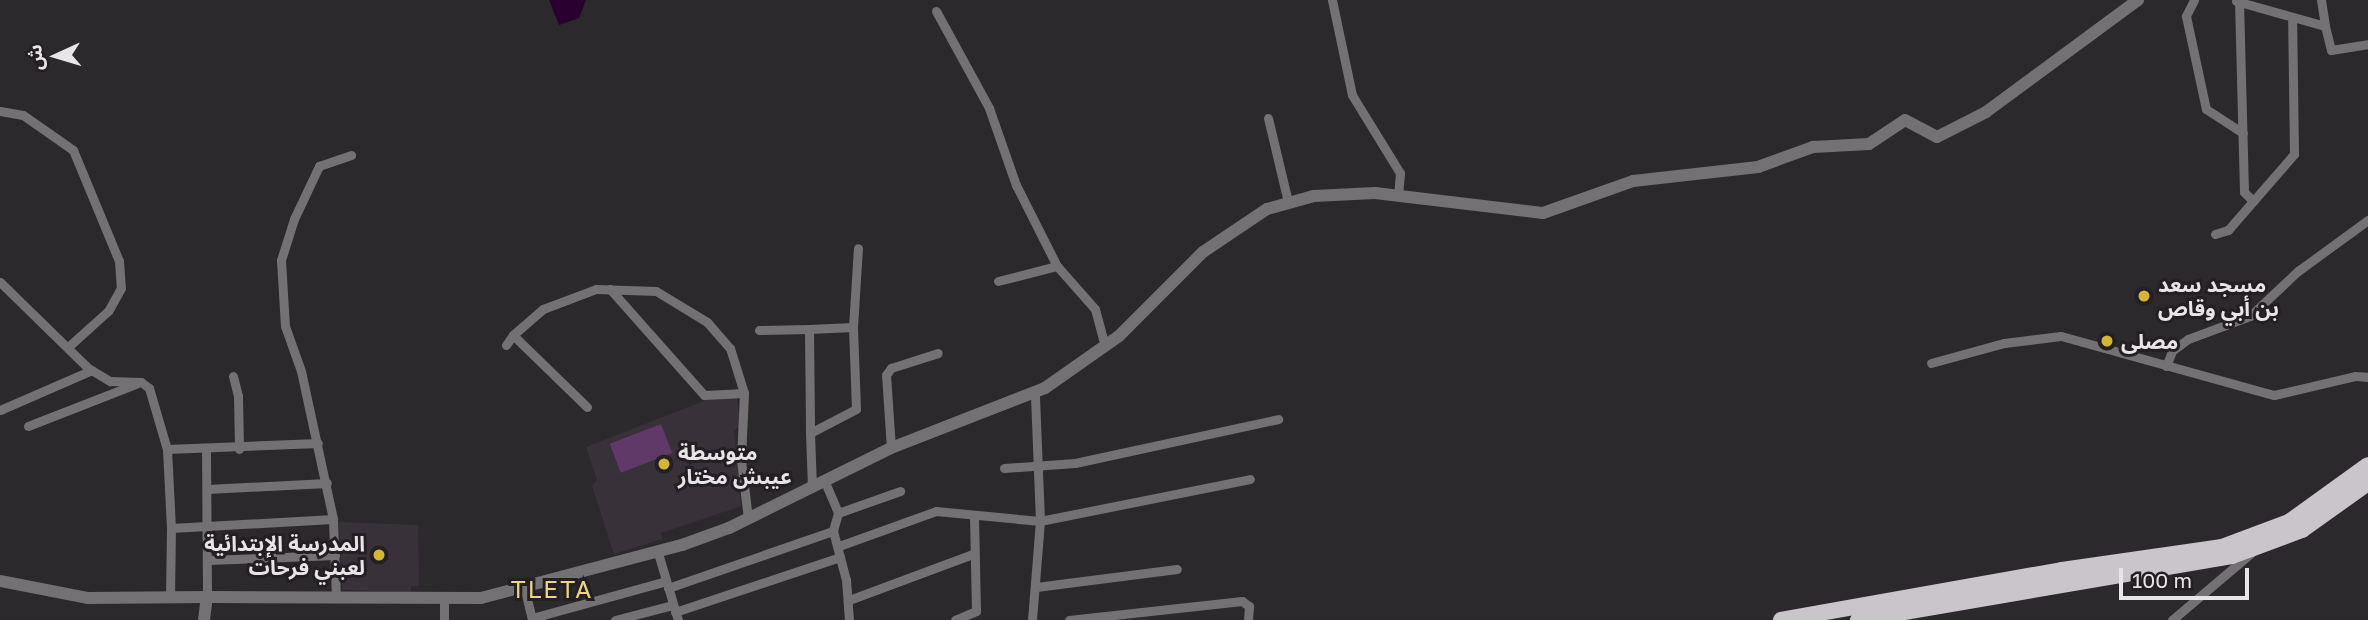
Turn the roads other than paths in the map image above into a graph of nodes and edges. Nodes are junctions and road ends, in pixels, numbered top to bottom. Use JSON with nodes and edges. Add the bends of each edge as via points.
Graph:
{"nodes":[{"id":1,"x":1332,"y":0,"type":"edge"},
{"id":2,"x":2138,"y":0,"type":"edge"},
{"id":3,"x":2194,"y":0,"type":"edge"},
{"id":4,"x":2321,"y":0,"type":"edge"},
{"id":5,"x":2237,"y":1,"type":"edge"},
{"id":6,"x":936,"y":11,"type":"dead end"},
{"id":7,"x":2292,"y":18,"type":"junction"},
{"id":8,"x":2325,"y":26,"type":"junction"},
{"id":9,"x":2368,"y":44,"type":"edge"},
{"id":10,"x":0,"y":111,"type":"edge"},
{"id":11,"x":1268,"y":118,"type":"dead end"},
{"id":12,"x":2243,"y":134,"type":"junction"},
{"id":13,"x":351,"y":155,"type":"dead end"},
{"id":14,"x":1398,"y":196,"type":"junction"},
{"id":15,"x":2253,"y":201,"type":"junction"},
{"id":16,"x":1288,"y":202,"type":"junction"},
{"id":17,"x":2368,"y":220,"type":"edge"},
{"id":18,"x":2215,"y":234,"type":"dead end"},
{"id":19,"x":858,"y":248,"type":"dead end"},
{"id":20,"x":1057,"y":266,"type":"junction"},
{"id":21,"x":998,"y":281,"type":"dead end"},
{"id":22,"x":0,"y":282,"type":"edge"},
{"id":23,"x":610,"y":289,"type":"junction"},
{"id":24,"x":853,"y":327,"type":"junction"},
{"id":25,"x":759,"y":330,"type":"dead end"},
{"id":26,"x":809,"y":330,"type":"junction"},
{"id":27,"x":513,"y":335,"type":"junction"},
{"id":28,"x":506,"y":345,"type":"dead end"},
{"id":29,"x":68,"y":347,"type":"junction"},
{"id":30,"x":1105,"y":347,"type":"junction"},
{"id":31,"x":938,"y":353,"type":"dead end"},
{"id":32,"x":1931,"y":363,"type":"dead end"},
{"id":33,"x":2166,"y":366,"type":"junction"},
{"id":34,"x":92,"y":370,"type":"junction"},
{"id":35,"x":233,"y":376,"type":"dead end"},
{"id":36,"x":2368,"y":377,"type":"edge"},
{"id":37,"x":141,"y":382,"type":"junction"},
{"id":38,"x":744,"y":393,"type":"junction"},
{"id":39,"x":1035,"y":394,"type":"junction"},
{"id":40,"x":587,"y":407,"type":"dead end"},
{"id":41,"x":0,"y":410,"type":"edge"},
{"id":42,"x":1278,"y":419,"type":"dead end"},
{"id":43,"x":28,"y":426,"type":"dead end"},
{"id":44,"x":810,"y":433,"type":"junction"},
{"id":45,"x":318,"y":443,"type":"junction"},
{"id":46,"x":891,"y":448,"type":"junction"},
{"id":47,"x":167,"y":449,"type":"junction"},
{"id":48,"x":206,"y":449,"type":"junction"},
{"id":49,"x":239,"y":449,"type":"junction"},
{"id":50,"x":2368,"y":465,"type":"edge"},
{"id":51,"x":1004,"y":468,"type":"dead end"},
{"id":52,"x":1040,"y":469,"type":"junction"},
{"id":53,"x":1250,"y":479,"type":"dead end"},
{"id":54,"x":825,"y":482,"type":"junction"},
{"id":55,"x":327,"y":483,"type":"junction"},
{"id":56,"x":2368,"y":483,"type":"edge"},
{"id":57,"x":812,"y":488,"type":"junction"},
{"id":58,"x":207,"y":489,"type":"junction"},
{"id":59,"x":900,"y":491,"type":"dead end"},
{"id":60,"x":838,"y":513,"type":"junction"},
{"id":61,"x":974,"y":515,"type":"junction"},
{"id":62,"x":333,"y":519,"type":"junction"},
{"id":63,"x":748,"y":519,"type":"junction"},
{"id":64,"x":1040,"y":522,"type":"junction"},
{"id":65,"x":208,"y":526,"type":"junction"},
{"id":66,"x":171,"y":528,"type":"junction"},
{"id":67,"x":833,"y":531,"type":"junction"},
{"id":68,"x":2256,"y":549,"type":"junction"},
{"id":69,"x":839,"y":551,"type":"junction"},
{"id":70,"x":658,"y":553,"type":"junction"},
{"id":71,"x":973,"y":554,"type":"junction"},
{"id":72,"x":335,"y":555,"type":"junction"},
{"id":73,"x":207,"y":560,"type":"junction"},
{"id":74,"x":1177,"y":569,"type":"dead end"},
{"id":75,"x":0,"y":581,"type":"edge"},
{"id":76,"x":667,"y":585,"type":"junction"},
{"id":77,"x":524,"y":587,"type":"junction"},
{"id":78,"x":1036,"y":587,"type":"junction"},
{"id":79,"x":206,"y":597,"type":"junction"},
{"id":80,"x":170,"y":598,"type":"junction"},
{"id":81,"x":336,"y":598,"type":"junction"},
{"id":82,"x":444,"y":598,"type":"junction"},
{"id":83,"x":849,"y":600,"type":"junction"},
{"id":84,"x":676,"y":612,"type":"edge"},
{"id":85,"x":532,"y":619,"type":"edge"},
{"id":86,"x":2174,"y":619,"type":"edge"},
{"id":87,"x":204,"y":620,"type":"edge"},
{"id":88,"x":444,"y":620,"type":"edge"},
{"id":89,"x":615,"y":620,"type":"edge"},
{"id":90,"x":849,"y":620,"type":"edge"},
{"id":91,"x":955,"y":620,"type":"edge"},
{"id":92,"x":1032,"y":620,"type":"edge"},
{"id":93,"x":1069,"y":620,"type":"edge"},
{"id":94,"x":1248,"y":620,"type":"edge"},
{"id":95,"x":1780,"y":620,"type":"edge"},
{"id":96,"x":1858,"y":620,"type":"edge"}],
"edges":[{"from":1,"to":14,"type":"street","via":[[1352,94],[1400,173]]},
{"from":2,"to":14,"type":"street","via":[[1986,112],[1940,136],[1931,136],[1917,123],[1905,120],[1869,144],[1813,146],[1744,169],[1633,181],[1543,213]]},
{"from":3,"to":12,"type":"street","via":[[2186,16],[2206,108]]},
{"from":4,"to":8,"type":"street"},
{"from":5,"to":7,"type":"street"},
{"from":5,"to":12,"type":"street"},
{"from":6,"to":20,"type":"street","via":[[989,107],[1016,185]]},
{"from":7,"to":8,"type":"street"},
{"from":7,"to":15,"type":"street","via":[[2294,154]]},
{"from":8,"to":9,"type":"street","via":[[2330,50]]},
{"from":10,"to":29,"type":"street","via":[[23,115],[73,150],[119,261],[121,288],[108,311]]},
{"from":11,"to":16,"type":"street"},
{"from":12,"to":15,"type":"street","via":[[2244,192]]},
{"from":13,"to":45,"type":"street","via":[[322,162],[282,250],[285,326]]},
{"from":14,"to":16,"type":"street","via":[[1355,193]]},
{"from":15,"to":18,"type":"street","via":[[2228,230]]},
{"from":16,"to":30,"type":"street","via":[[1267,209],[1203,252],[1153,306]]},
{"from":17,"to":33,"type":"street","via":[[2298,271],[2250,316],[2188,339],[2172,351]]},
{"from":19,"to":24,"type":"street"},
{"from":20,"to":21,"type":"street"},
{"from":20,"to":30,"type":"street","via":[[1096,309]]},
{"from":22,"to":29,"type":"street"},
{"from":23,"to":27,"type":"street","via":[[596,289],[543,309]]},
{"from":23,"to":38,"type":"street","via":[[704,395]]},
{"from":23,"to":38,"type":"street","via":[[656,291],[708,322],[730,348]]},
{"from":24,"to":26,"type":"street"},
{"from":24,"to":44,"type":"street","via":[[856,409]]},
{"from":25,"to":26,"type":"street"},
{"from":26,"to":44,"type":"street"},
{"from":27,"to":28,"type":"street"},
{"from":27,"to":40,"type":"street"},
{"from":29,"to":34,"type":"street"},
{"from":30,"to":39,"type":"street"},
{"from":31,"to":46,"type":"street","via":[[891,368],[886,375]]},
{"from":32,"to":33,"type":"street","via":[[2040,335],[2061,336]]},
{"from":33,"to":36,"type":"street","via":[[2274,395]]},
{"from":34,"to":37,"type":"street","via":[[110,381]]},
{"from":34,"to":41,"type":"street"},
{"from":35,"to":49,"type":"street"},
{"from":37,"to":43,"type":"street"},
{"from":37,"to":47,"type":"street","via":[[154,397]]},
{"from":38,"to":63,"type":"street","via":[[741,460]]},
{"from":39,"to":46,"type":"street"},
{"from":39,"to":52,"type":"street"},
{"from":42,"to":52,"type":"street"},
{"from":44,"to":57,"type":"street"},
{"from":45,"to":49,"type":"street"},
{"from":45,"to":55,"type":"street"},
{"from":46,"to":54,"type":"street"},
{"from":47,"to":48,"type":"street"},
{"from":47,"to":66,"type":"street"},
{"from":48,"to":49,"type":"street"},
{"from":48,"to":58,"type":"street"},
{"from":50,"to":95,"type":"highway","via":[[2289,522],[2213,550],[2062,570]]},
{"from":51,"to":52,"type":"street"},
{"from":52,"to":64,"type":"street"},
{"from":53,"to":64,"type":"street"},
{"from":54,"to":57,"type":"street"},
{"from":54,"to":60,"type":"street"},
{"from":55,"to":58,"type":"street"},
{"from":55,"to":62,"type":"street"},
{"from":56,"to":68,"type":"highway","via":[[2302,530]]},
{"from":57,"to":63,"type":"street"},
{"from":58,"to":65,"type":"street"},
{"from":59,"to":60,"type":"street"},
{"from":60,"to":67,"type":"street"},
{"from":61,"to":64,"type":"street"},
{"from":61,"to":69,"type":"street","via":[[936,511]]},
{"from":61,"to":71,"type":"street"},
{"from":62,"to":65,"type":"street"},
{"from":62,"to":72,"type":"street"},
{"from":63,"to":70,"type":"street"},
{"from":64,"to":78,"type":"street"},
{"from":65,"to":66,"type":"street"},
{"from":65,"to":73,"type":"street"},
{"from":66,"to":80,"type":"street"},
{"from":67,"to":69,"type":"street"},
{"from":67,"to":76,"type":"street"},
{"from":68,"to":86,"type":"street"},
{"from":68,"to":96,"type":"highway"},
{"from":69,"to":83,"type":"street"},
{"from":69,"to":84,"type":"street"},
{"from":70,"to":76,"type":"street"},
{"from":70,"to":77,"type":"street"},
{"from":71,"to":83,"type":"street"},
{"from":71,"to":91,"type":"street","via":[[976,611]]},
{"from":72,"to":73,"type":"street"},
{"from":72,"to":81,"type":"street"},
{"from":73,"to":79,"type":"street"},
{"from":74,"to":78,"type":"street"},
{"from":75,"to":80,"type":"street","via":[[88,598]]},
{"from":76,"to":84,"type":"street"},
{"from":76,"to":85,"type":"street"},
{"from":77,"to":82,"type":"street","via":[[481,598]]},
{"from":77,"to":85,"type":"street"},
{"from":78,"to":92,"type":"street"},
{"from":79,"to":80,"type":"street"},
{"from":79,"to":81,"type":"street"},
{"from":79,"to":87,"type":"street"},
{"from":81,"to":82,"type":"street"},
{"from":82,"to":88,"type":"street"},
{"from":83,"to":90,"type":"street"},
{"from":84,"to":89,"type":"street"},
{"from":93,"to":94,"type":"street","via":[[1242,601],[1249,606]]}]}
